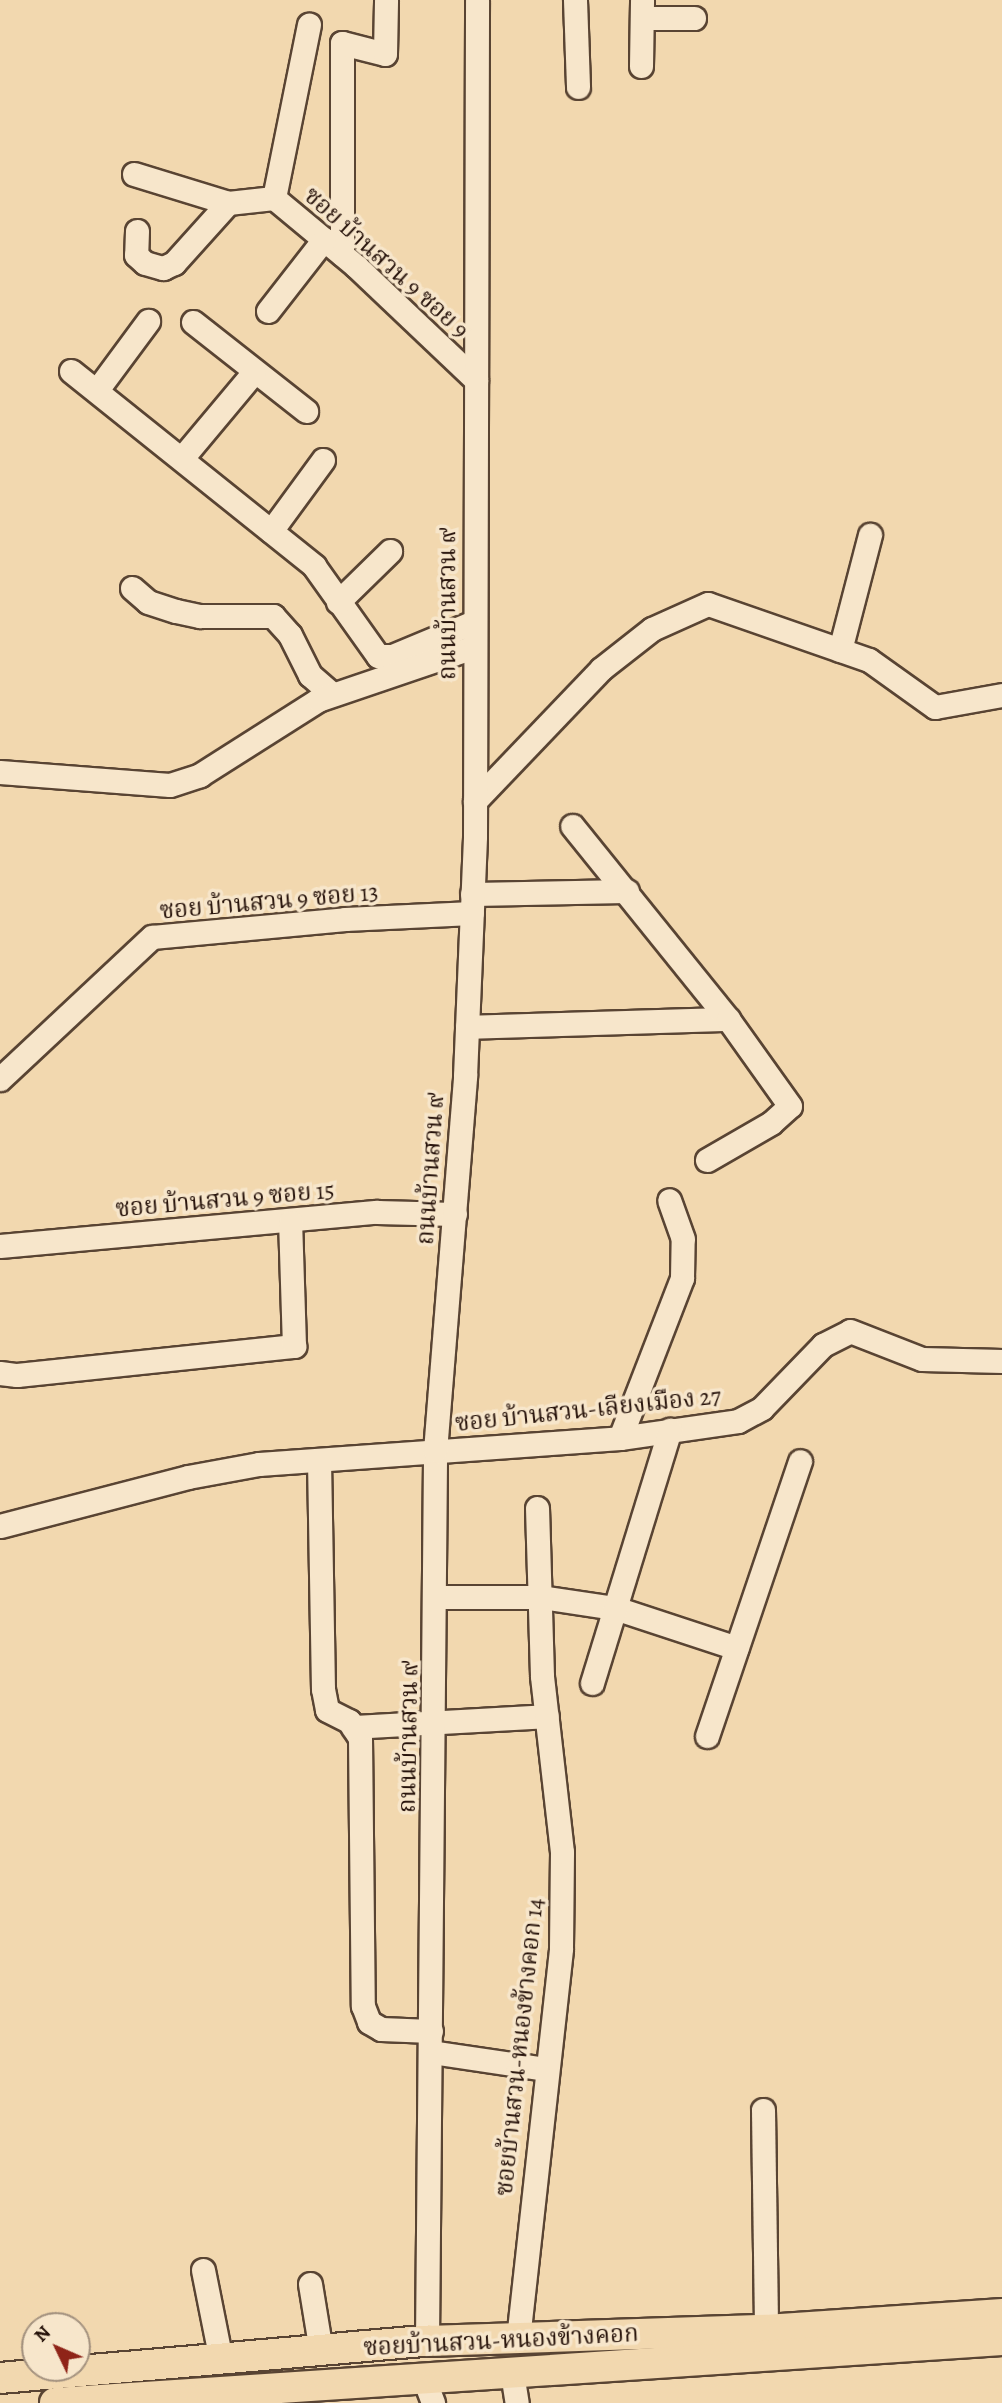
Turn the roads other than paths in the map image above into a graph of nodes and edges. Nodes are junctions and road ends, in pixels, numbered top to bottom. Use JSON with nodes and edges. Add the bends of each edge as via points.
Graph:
{"nodes":[{"id":1,"x":386,"y":0,"type":"edge"},
{"id":2,"x":477,"y":0,"type":"edge"},
{"id":3,"x":575,"y":0,"type":"edge"},
{"id":4,"x":642,"y":9,"type":"edge"},
{"id":5,"x":694,"y":18,"type":"dead end"},
{"id":6,"x":309,"y":25,"type":"dead end"},
{"id":7,"x":641,"y":66,"type":"dead end"},
{"id":8,"x":578,"y":87,"type":"dead end"},
{"id":9,"x":134,"y":174,"type":"dead end"},
{"id":10,"x":274,"y":198,"type":"junction"},
{"id":11,"x":228,"y":203,"type":"junction"},
{"id":12,"x":136,"y":231,"type":"dead end"},
{"id":13,"x":324,"y":239,"type":"junction"},
{"id":14,"x":342,"y":254,"type":"junction"},
{"id":15,"x":268,"y":312,"type":"dead end"},
{"id":16,"x":148,"y":321,"type":"dead end"},
{"id":17,"x":193,"y":322,"type":"dead end"},
{"id":18,"x":71,"y":371,"type":"dead end"},
{"id":19,"x":254,"y":372,"type":"junction"},
{"id":20,"x":476,"y":380,"type":"junction"},
{"id":21,"x":97,"y":390,"type":"junction"},
{"id":22,"x":306,"y":411,"type":"dead end"},
{"id":23,"x":183,"y":458,"type":"junction"},
{"id":24,"x":323,"y":460,"type":"dead end"},
{"id":25,"x":271,"y":531,"type":"junction"},
{"id":26,"x":870,"y":535,"type":"dead end"},
{"id":27,"x":390,"y":551,"type":"dead end"},
{"id":28,"x":132,"y":588,"type":"dead end"},
{"id":29,"x":338,"y":602,"type":"junction"},
{"id":30,"x":474,"y":622,"type":"junction"},
{"id":31,"x":474,"y":646,"type":"junction"},
{"id":32,"x":840,"y":650,"type":"junction"},
{"id":33,"x":332,"y":694,"type":"junction"},
{"id":34,"x":1002,"y":695,"type":"edge"},
{"id":35,"x":0,"y":772,"type":"edge"},
{"id":36,"x":475,"y":801,"type":"junction"},
{"id":37,"x":572,"y":826,"type":"dead end"},
{"id":38,"x":627,"y":891,"type":"junction"},
{"id":39,"x":472,"y":903,"type":"junction"},
{"id":40,"x":728,"y":1019,"type":"junction"},
{"id":41,"x":467,"y":1027,"type":"junction"},
{"id":42,"x":0,"y":1079,"type":"edge"},
{"id":43,"x":708,"y":1160,"type":"dead end"},
{"id":44,"x":669,"y":1200,"type":"dead end"},
{"id":45,"x":455,"y":1214,"type":"junction"},
{"id":46,"x":289,"y":1222,"type":"junction"},
{"id":47,"x":0,"y":1246,"type":"edge"},
{"id":48,"x":1002,"y":1361,"type":"edge"},
{"id":49,"x":0,"y":1373,"type":"edge"},
{"id":50,"x":670,"y":1430,"type":"junction"},
{"id":51,"x":620,"y":1438,"type":"junction"},
{"id":52,"x":435,"y":1451,"type":"junction"},
{"id":53,"x":319,"y":1460,"type":"junction"},
{"id":54,"x":800,"y":1461,"type":"dead end"},
{"id":55,"x":537,"y":1508,"type":"dead end"},
{"id":56,"x":0,"y":1526,"type":"edge"},
{"id":57,"x":436,"y":1597,"type":"junction"},
{"id":58,"x":541,"y":1597,"type":"junction"},
{"id":59,"x":615,"y":1608,"type":"junction"},
{"id":60,"x":737,"y":1648,"type":"junction"},
{"id":61,"x":592,"y":1683,"type":"dead end"},
{"id":62,"x":547,"y":1717,"type":"junction"},
{"id":63,"x":435,"y":1725,"type":"junction"},
{"id":64,"x":353,"y":1727,"type":"junction"},
{"id":65,"x":707,"y":1736,"type":"dead end"},
{"id":66,"x":431,"y":2041,"type":"junction"},
{"id":67,"x":545,"y":2069,"type":"junction"},
{"id":68,"x":763,"y":2110,"type":"dead end"},
{"id":69,"x":203,"y":2270,"type":"dead end"},
{"id":70,"x":310,"y":2284,"type":"dead end"},
{"id":71,"x":1002,"y":2314,"type":"edge"},
{"id":72,"x":766,"y":2330,"type":"junction"},
{"id":73,"x":518,"y":2339,"type":"junction"},
{"id":74,"x":1002,"y":2340,"type":"edge"},
{"id":75,"x":427,"y":2341,"type":"junction"},
{"id":76,"x":321,"y":2351,"type":"junction"},
{"id":77,"x":221,"y":2360,"type":"junction"},
{"id":78,"x":2,"y":2373,"type":"edge"},
{"id":79,"x":512,"y":2373,"type":"junction"},
{"id":80,"x":428,"y":2391,"type":"edge"},
{"id":81,"x":311,"y":2395,"type":"edge"},
{"id":82,"x":209,"y":2398,"type":"edge"},
{"id":83,"x":142,"y":2400,"type":"edge"},
{"id":84,"x":55,"y":2403,"type":"edge"},
{"id":85,"x":517,"y":2403,"type":"edge"}],
"edges":[{"from":1,"to":14,"type":"street","via":[[385,54],[342,43]]},
{"from":2,"to":20,"type":"street","name":"ถนนบ้านสวน ๙"},
{"from":3,"to":8,"type":"street"},
{"from":4,"to":5,"type":"street"},
{"from":4,"to":7,"type":"street"},
{"from":6,"to":10,"type":"street"},
{"from":9,"to":11,"type":"street","name":"ซอย บ้านสวน 9 ซอย 9"},
{"from":10,"to":11,"type":"street","name":"ซอย บ้านสวน 9 ซอย 9"},
{"from":10,"to":13,"type":"street","name":"ซอย บ้านสวน 9 ซอย 9"},
{"from":11,"to":12,"type":"street","via":[[174,263],[163,268],[136,255]]},
{"from":13,"to":14,"type":"street","name":"ซอย บ้านสวน 9 ซอย 9"},
{"from":13,"to":15,"type":"street"},
{"from":14,"to":20,"type":"street","name":"ซอย บ้านสวน 9 ซอย 9"},
{"from":16,"to":21,"type":"street"},
{"from":17,"to":19,"type":"street"},
{"from":18,"to":21,"type":"street"},
{"from":19,"to":22,"type":"street"},
{"from":19,"to":23,"type":"street"},
{"from":20,"to":30,"type":"street","name":"ถนนบ้านสวน ๙"},
{"from":21,"to":23,"type":"street"},
{"from":23,"to":25,"type":"street"},
{"from":24,"to":25,"type":"street"},
{"from":25,"to":29,"type":"street","via":[[314,566]]},
{"from":26,"to":32,"type":"street"},
{"from":27,"to":29,"type":"street"},
{"from":28,"to":33,"type":"street","via":[[148,603],[176,611],[273,616],[290,635],[310,675]]},
{"from":29,"to":30,"type":"street","via":[[377,656],[391,656]]},
{"from":30,"to":31,"type":"street","name":"ถนนบ้านสวน ๙"},
{"from":31,"to":33,"type":"street"},
{"from":31,"to":36,"type":"street","name":"ถนนบ้านสวน ๙"},
{"from":32,"to":34,"type":"street","via":[[869,660],[935,706]]},
{"from":32,"to":36,"type":"street","via":[[708,604],[652,629],[601,669]]},
{"from":33,"to":35,"type":"street","via":[[200,775],[170,785]]},
{"from":36,"to":39,"type":"street","name":"ถนนบ้านสวน ๙"},
{"from":37,"to":38,"type":"street"},
{"from":38,"to":39,"type":"street","name":"ซอย บ้านสวน 9 ซอย 13"},
{"from":38,"to":40,"type":"street"},
{"from":39,"to":41,"type":"street","name":"ถนนบ้านสวน ๙"},
{"from":39,"to":42,"type":"street","name":"ซอย บ้านสวน 9 ซอย 13","via":[[152,937]]},
{"from":40,"to":41,"type":"street"},
{"from":40,"to":43,"type":"street","via":[[790,1106],[771,1123]]},
{"from":41,"to":45,"type":"street","name":"ถนนบ้านสวน ๙"},
{"from":44,"to":51,"type":"street","via":[[683,1239],[682,1278]]},
{"from":45,"to":46,"type":"street","name":"ซอย บ้านสวน 9 ซอย 15","via":[[377,1212]]},
{"from":45,"to":52,"type":"street","name":"ถนนบ้านสวน ๙"},
{"from":46,"to":47,"type":"street","name":"ซอย บ้านสวน 9 ซอย 15"},
{"from":46,"to":49,"type":"street","via":[[294,1346],[17,1375]]},
{"from":48,"to":50,"type":"street","name":"ซอย บ้านสวน-เลียงเมือง 27","via":[[922,1359],[850,1331],[823,1345],[762,1408],[738,1421]]},
{"from":50,"to":51,"type":"street","name":"ซอย บ้านสวน-เลียงเมือง 27"},
{"from":50,"to":59,"type":"street"},
{"from":51,"to":52,"type":"street","name":"ซอย บ้านสวน-เลียงเมือง 27"},
{"from":52,"to":53,"type":"street","name":"ซอย บ้านสวน-เลียงเมือง 27"},
{"from":52,"to":57,"type":"street","name":"ถนนบ้านสวน ๙"},
{"from":53,"to":56,"type":"street","name":"ซอย บ้านสวน-เลียงเมือง 27","via":[[260,1464],[188,1477]]},
{"from":53,"to":64,"type":"street","via":[[323,1689],[327,1710]]},
{"from":54,"to":60,"type":"street"},
{"from":55,"to":58,"type":"street","name":"ซอยบ้านสวน-หนองข้างคอก 14"},
{"from":57,"to":58,"type":"street"},
{"from":57,"to":63,"type":"street","name":"ถนนบ้านสวน ๙"},
{"from":58,"to":59,"type":"street"},
{"from":58,"to":62,"type":"street","name":"ซอยบ้านสวน-หนองข้างคอก 14"},
{"from":59,"to":60,"type":"street"},
{"from":59,"to":61,"type":"street"},
{"from":60,"to":65,"type":"street"},
{"from":62,"to":63,"type":"street"},
{"from":62,"to":67,"type":"street","name":"ซอยบ้านสวน-หนองข้างคอก 14","via":[[562,1852],[561,1948]]},
{"from":63,"to":64,"type":"street"},
{"from":63,"to":66,"type":"street","name":"ถนนบ้านสวน ๙"},
{"from":64,"to":66,"type":"street","via":[[360,1738],[363,2006],[369,2022],[381,2029]]},
{"from":66,"to":67,"type":"street"},
{"from":66,"to":75,"type":"street","name":"ถนนบ้านสวน ๙"},
{"from":67,"to":73,"type":"street","name":"ซอยบ้านสวน-หนองข้างคอก 14"},
{"from":68,"to":72,"type":"street"},
{"from":69,"to":77,"type":"street"},
{"from":70,"to":76,"type":"street"},
{"from":71,"to":72,"type":"main road","name":"ซอยบ้านสวน-หนองข้างคอก"},
{"from":72,"to":73,"type":"main road","name":"ซอยบ้านสวน-หนองข้างคอก"},
{"from":73,"to":75,"type":"main road","name":"ซอยบ้านสวน-หนองข้างคอก"},
{"from":74,"to":79,"type":"main road","name":"ซอยบ้านสวน-หนองข้างคอก"},
{"from":75,"to":76,"type":"main road","name":"ซอยบ้านสวน-หนองข้างคอก"},
{"from":75,"to":80,"type":"main road"},
{"from":76,"to":77,"type":"main road","name":"ซอยบ้านสวน-หนองข้างคอก"},
{"from":77,"to":78,"type":"main road","name":"ซอยบ้านสวน-หนองข้างคอก"},
{"from":79,"to":80,"type":"main road","name":"ซอยบ้านสวน-หนองข้างคอก"},
{"from":79,"to":85,"type":"street"},
{"from":80,"to":81,"type":"main road","name":"ซอยบ้านสวน-หนองข้างคอก"},
{"from":81,"to":82,"type":"main road","name":"ซอยบ้านสวน-หนองข้างคอก"},
{"from":82,"to":83,"type":"main road","name":"ซอยบ้านสวน-หนองข้างคอก"},
{"from":83,"to":84,"type":"main road","name":"ซอยบ้านสวน-หนองข้างคอก"}]}
